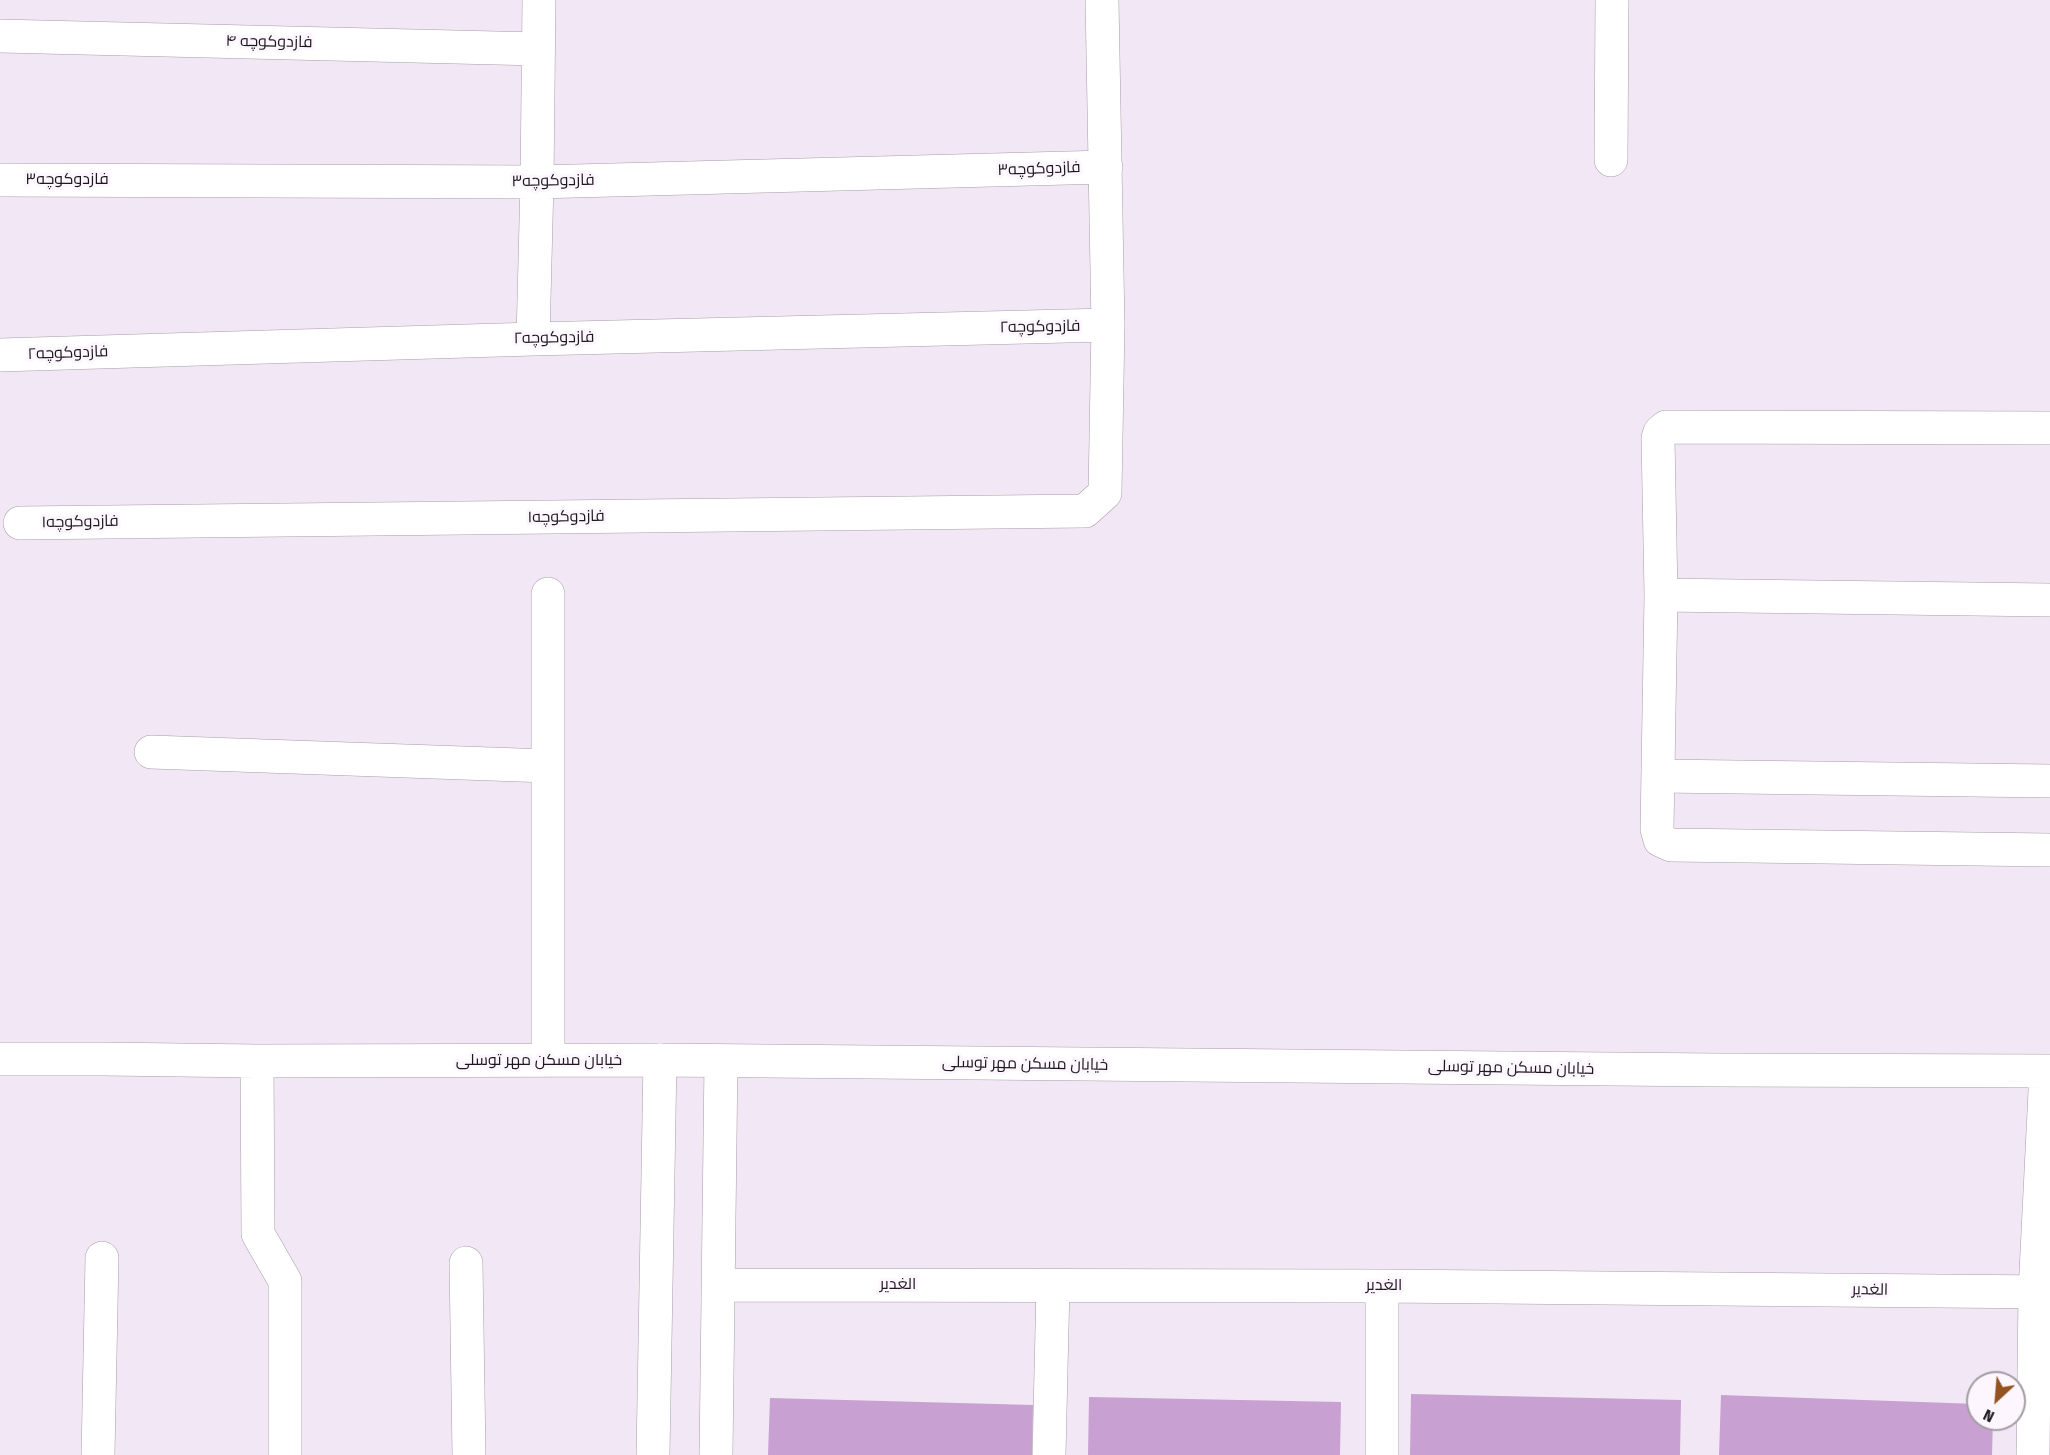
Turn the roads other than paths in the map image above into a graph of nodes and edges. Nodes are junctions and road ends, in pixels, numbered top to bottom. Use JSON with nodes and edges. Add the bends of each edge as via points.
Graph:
{"nodes":[{"id":1,"x":539,"y":0,"type":"edge"},
{"id":2,"x":1102,"y":0,"type":"edge"},
{"id":3,"x":1611,"y":0,"type":"edge"},
{"id":4,"x":0,"y":36,"type":"edge"},
{"id":5,"x":538,"y":49,"type":"junction"},
{"id":6,"x":1611,"y":160,"type":"dead end"},
{"id":7,"x":1106,"y":167,"type":"junction"},
{"id":8,"x":0,"y":180,"type":"edge"},
{"id":9,"x":537,"y":182,"type":"junction"},
{"id":10,"x":1108,"y":325,"type":"junction"},
{"id":11,"x":533,"y":339,"type":"junction"},
{"id":12,"x":0,"y":355,"type":"edge"},
{"id":13,"x":2050,"y":428,"type":"edge"},
{"id":14,"x":20,"y":523,"type":"dead end"},
{"id":15,"x":548,"y":594,"type":"dead end"},
{"id":16,"x":1661,"y":595,"type":"junction"},
{"id":17,"x":2050,"y":600,"type":"edge"},
{"id":18,"x":151,"y":753,"type":"dead end"},
{"id":19,"x":548,"y":766,"type":"junction"},
{"id":20,"x":1659,"y":777,"type":"junction"},
{"id":21,"x":2050,"y":781,"type":"edge"},
{"id":22,"x":2050,"y":850,"type":"edge"},
{"id":23,"x":0,"y":1059,"type":"edge"},
{"id":24,"x":660,"y":1060,"type":"junction"},
{"id":25,"x":258,"y":1061,"type":"junction"},
{"id":26,"x":548,"y":1061,"type":"junction"},
{"id":27,"x":720,"y":1061,"type":"junction"},
{"id":28,"x":2048,"y":1071,"type":"edge"},
{"id":29,"x":102,"y":1258,"type":"dead end"},
{"id":30,"x":466,"y":1263,"type":"dead end"},
{"id":31,"x":718,"y":1285,"type":"junction"},
{"id":32,"x":1053,"y":1286,"type":"junction"},
{"id":33,"x":1382,"y":1286,"type":"junction"},
{"id":34,"x":2043,"y":1292,"type":"edge"},
{"id":35,"x":98,"y":1455,"type":"edge"},
{"id":36,"x":285,"y":1455,"type":"edge"},
{"id":37,"x":469,"y":1455,"type":"edge"},
{"id":38,"x":653,"y":1455,"type":"edge"},
{"id":39,"x":716,"y":1455,"type":"edge"},
{"id":40,"x":1049,"y":1455,"type":"edge"},
{"id":41,"x":1382,"y":1455,"type":"edge"},
{"id":42,"x":2033,"y":1455,"type":"edge"}],
"edges":[{"from":1,"to":5,"type":"street"},
{"from":2,"to":7,"type":"street"},
{"from":3,"to":6,"type":"street"},
{"from":4,"to":5,"type":"street","name":"فازدوکوچه ۴"},
{"from":5,"to":9,"type":"street"},
{"from":7,"to":9,"type":"street","name":"فازدوکوچه۳"},
{"from":7,"to":10,"type":"street"},
{"from":8,"to":9,"type":"street","name":"فازدوکوچه۳"},
{"from":9,"to":11,"type":"street"},
{"from":10,"to":11,"type":"street","name":"فازدوکوچه۲"},
{"from":10,"to":14,"type":"street","name":"فازدوکوچه۱","via":[[1105,493],[1085,511]]},
{"from":11,"to":12,"type":"street","name":"فازدوکوچه۲"},
{"from":13,"to":16,"type":"street","via":[[1666,427],[1658,438]]},
{"from":15,"to":19,"type":"street"},
{"from":16,"to":17,"type":"street"},
{"from":16,"to":20,"type":"street"},
{"from":18,"to":19,"type":"street"},
{"from":19,"to":26,"type":"street"},
{"from":20,"to":21,"type":"street"},
{"from":20,"to":22,"type":"street","via":[[1658,829],[1660,840],[1671,845]]},
{"from":23,"to":25,"type":"street","name":"خیابان مسکن مهر توسلی"},
{"from":24,"to":26,"type":"street","name":"خیابان مسکن مهر توسلی"},
{"from":24,"to":27,"type":"street","name":"خیابان مسکن مهر توسلی"},
{"from":24,"to":38,"type":"street"},
{"from":25,"to":26,"type":"street","name":"خیابان مسکن مهر توسلی"},
{"from":25,"to":36,"type":"street","via":[[258,1234],[285,1281]]},
{"from":27,"to":28,"type":"street","name":"خیابان مسکن مهر توسلی"},
{"from":27,"to":31,"type":"street"},
{"from":28,"to":34,"type":"street"},
{"from":29,"to":35,"type":"street"},
{"from":30,"to":37,"type":"street"},
{"from":31,"to":32,"type":"street","name":"الغدیر"},
{"from":31,"to":39,"type":"street"},
{"from":32,"to":33,"type":"street","name":"الغدیر"},
{"from":32,"to":40,"type":"street"},
{"from":33,"to":34,"type":"street","name":"الغدیر"},
{"from":33,"to":41,"type":"street"},
{"from":34,"to":42,"type":"street"}]}
